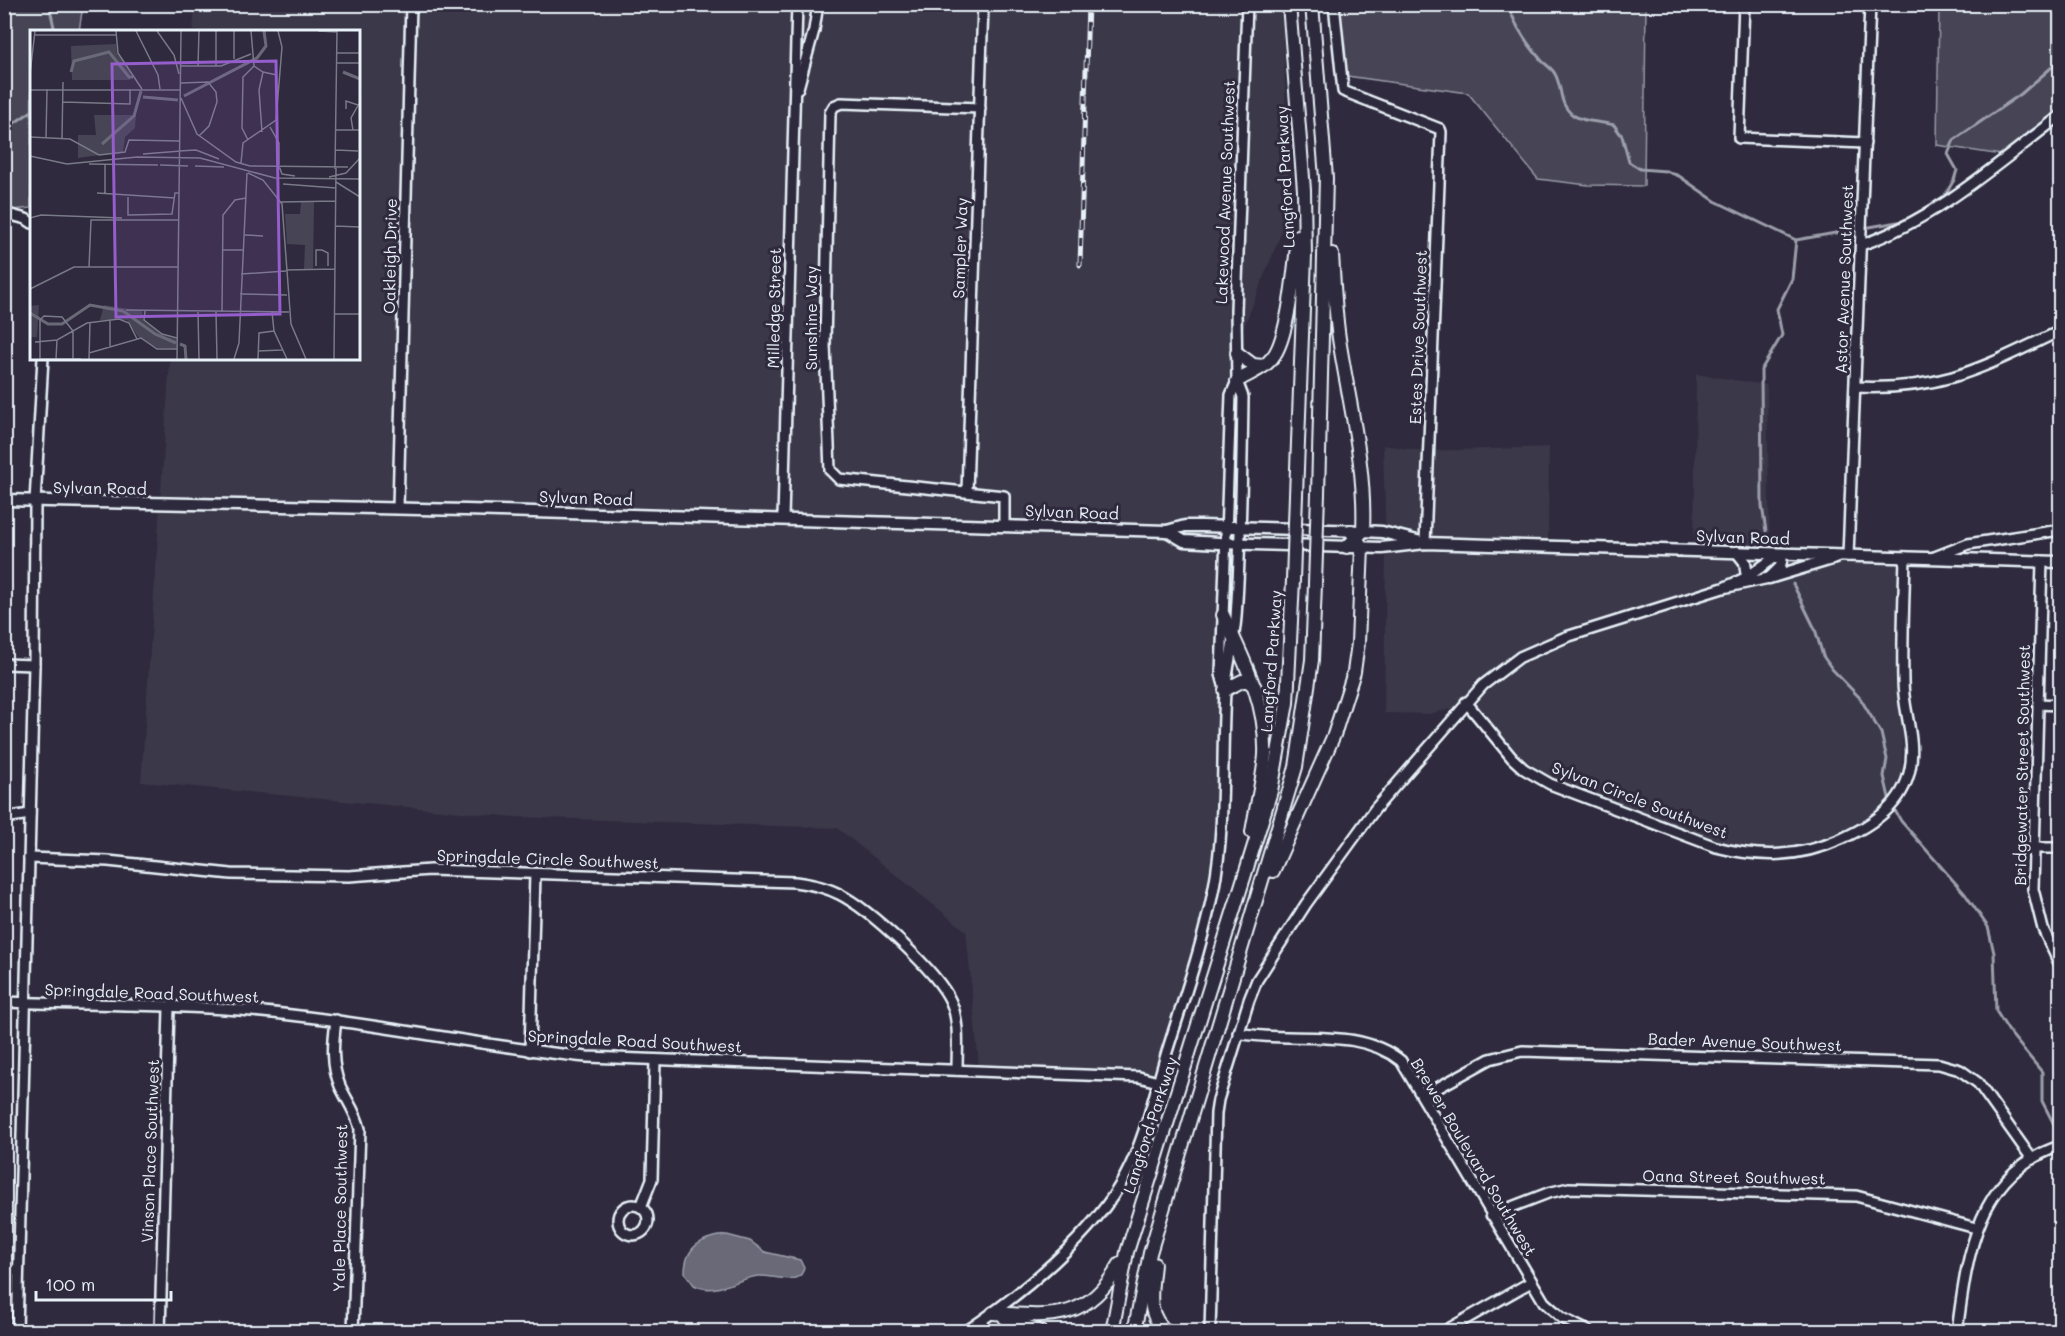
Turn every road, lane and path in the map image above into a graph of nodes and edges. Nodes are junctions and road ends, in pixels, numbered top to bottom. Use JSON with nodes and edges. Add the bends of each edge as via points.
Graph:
{"nodes":[{"id":1,"x":411,"y":4,"type":"edge"},
{"id":2,"x":797,"y":4,"type":"edge"},
{"id":3,"x":818,"y":4,"type":"edge"},
{"id":4,"x":983,"y":4,"type":"edge"},
{"id":5,"x":1247,"y":4,"type":"edge"},
{"id":6,"x":1289,"y":4,"type":"edge"},
{"id":7,"x":1312,"y":4,"type":"edge"},
{"id":8,"x":1334,"y":4,"type":"edge"},
{"id":9,"x":1744,"y":4,"type":"edge"},
{"id":10,"x":1870,"y":4,"type":"edge"},
{"id":11,"x":794,"y":98,"type":"junction"},
{"id":12,"x":980,"y":108,"type":"junction"},
{"id":13,"x":2061,"y":116,"type":"edge"},
{"id":14,"x":1864,"y":143,"type":"junction"},
{"id":15,"x":1326,"y":178,"type":"junction"},
{"id":16,"x":1304,"y":190,"type":"junction"},
{"id":17,"x":4,"y":213,"type":"edge"},
{"id":18,"x":30,"y":222,"type":"edge"},
{"id":19,"x":1860,"y":245,"type":"junction"},
{"id":20,"x":2061,"y":332,"type":"edge"},
{"id":21,"x":1237,"y":353,"type":"junction"},
{"id":22,"x":43,"y":360,"type":"edge"},
{"id":23,"x":1263,"y":366,"type":"junction"},
{"id":24,"x":1237,"y":381,"type":"junction"},
{"id":25,"x":1855,"y":387,"type":"junction"},
{"id":26,"x":968,"y":492,"type":"junction"},
{"id":27,"x":4,"y":501,"type":"edge"},
{"id":28,"x":35,"y":502,"type":"junction"},
{"id":29,"x":398,"y":508,"type":"junction"},
{"id":30,"x":783,"y":519,"type":"junction"},
{"id":31,"x":1004,"y":525,"type":"junction"},
{"id":32,"x":1225,"y":526,"type":"junction"},
{"id":33,"x":1240,"y":527,"type":"junction"},
{"id":34,"x":2061,"y":530,"type":"edge"},
{"id":35,"x":1167,"y":531,"type":"junction"},
{"id":36,"x":1358,"y":537,"type":"junction"},
{"id":37,"x":1225,"y":543,"type":"junction"},
{"id":38,"x":1239,"y":543,"type":"junction"},
{"id":39,"x":1425,"y":543,"type":"junction"},
{"id":40,"x":1347,"y":547,"type":"joint"},
{"id":41,"x":1737,"y":552,"type":"junction"},
{"id":42,"x":1780,"y":554,"type":"junction"},
{"id":43,"x":1845,"y":555,"type":"junction"},
{"id":44,"x":1905,"y":557,"type":"junction"},
{"id":45,"x":1932,"y":558,"type":"junction"},
{"id":46,"x":2042,"y":561,"type":"junction"},
{"id":47,"x":2061,"y":562,"type":"edge"},
{"id":48,"x":1746,"y":577,"type":"junction"},
{"id":49,"x":1769,"y":578,"type":"junction"},
{"id":50,"x":1723,"y":588,"type":"junction"},
{"id":51,"x":1223,"y":615,"type":"junction"},
{"id":52,"x":1233,"y":637,"type":"junction"},
{"id":53,"x":4,"y":664,"type":"edge"},
{"id":54,"x":34,"y":665,"type":"junction"},
{"id":55,"x":1256,"y":688,"type":"junction"},
{"id":56,"x":1225,"y":690,"type":"junction"},
{"id":57,"x":1466,"y":702,"type":"junction"},
{"id":58,"x":2038,"y":704,"type":"junction"},
{"id":59,"x":2061,"y":705,"type":"edge"},
{"id":60,"x":30,"y":814,"type":"junction"},
{"id":61,"x":4,"y":818,"type":"edge"},
{"id":62,"x":2033,"y":848,"type":"junction"},
{"id":63,"x":2061,"y":848,"type":"edge"},
{"id":64,"x":29,"y":858,"type":"junction"},
{"id":65,"x":535,"y":874,"type":"junction"},
{"id":66,"x":1244,"y":875,"type":"junction"},
{"id":67,"x":1247,"y":936,"type":"junction"},
{"id":68,"x":2061,"y":965,"type":"edge"},
{"id":69,"x":4,"y":1002,"type":"edge"},
{"id":70,"x":25,"y":1003,"type":"junction"},
{"id":71,"x":169,"y":1008,"type":"junction"},
{"id":72,"x":336,"y":1020,"type":"junction"},
{"id":73,"x":1238,"y":1033,"type":"junction"},
{"id":74,"x":530,"y":1051,"type":"junction"},
{"id":75,"x":656,"y":1060,"type":"junction"},
{"id":76,"x":957,"y":1070,"type":"junction"},
{"id":77,"x":1158,"y":1082,"type":"junction"},
{"id":78,"x":1423,"y":1096,"type":"junction"},
{"id":79,"x":2061,"y":1146,"type":"edge"},
{"id":80,"x":2032,"y":1159,"type":"junction"},
{"id":81,"x":641,"y":1207,"type":"dead end"},
{"id":82,"x":1491,"y":1215,"type":"junction"},
{"id":83,"x":1976,"y":1228,"type":"junction"},
{"id":84,"x":1157,"y":1234,"type":"junction"},
{"id":85,"x":1127,"y":1252,"type":"junction"},
{"id":86,"x":4,"y":1269,"type":"edge"},
{"id":87,"x":18,"y":1270,"type":"junction"},
{"id":88,"x":1531,"y":1282,"type":"junction"},
{"id":89,"x":993,"y":1313,"type":"junction"},
{"id":90,"x":17,"y":1332,"type":"edge"},
{"id":91,"x":160,"y":1332,"type":"edge"},
{"id":92,"x":353,"y":1332,"type":"edge"},
{"id":93,"x":965,"y":1332,"type":"edge"},
{"id":94,"x":1041,"y":1332,"type":"edge"},
{"id":95,"x":1112,"y":1332,"type":"edge"},
{"id":96,"x":1134,"y":1332,"type":"edge"},
{"id":97,"x":1168,"y":1332,"type":"edge"},
{"id":98,"x":1210,"y":1332,"type":"edge"},
{"id":99,"x":1443,"y":1332,"type":"edge"},
{"id":100,"x":1590,"y":1332,"type":"edge"},
{"id":101,"x":1957,"y":1332,"type":"edge"}],
"edges":[{"from":1,"to":29,"type":"street","name":"Oakleigh Drive"},
{"from":2,"to":11,"type":"street","name":"Milledge Street"},
{"from":3,"to":11,"type":"street","name":"Milledge Street","via":[[806,65]]},
{"from":4,"to":12,"type":"street","name":"Sampler Way"},
{"from":5,"to":21,"type":"street","name":"Lakewood Avenue Southwest"},
{"from":6,"to":16,"type":"highway","name":"Langford Parkway"},
{"from":7,"to":15,"type":"highway"},
{"from":8,"to":39,"type":"street","name":"Estes Drive Southwest","via":[[1343,91],[1441,132]]},
{"from":9,"to":14,"type":"street","via":[[1739,138]]},
{"from":10,"to":14,"type":"street","name":"Astor Avenue Southwest"},
{"from":11,"to":30,"type":"street","name":"Milledge Street"},
{"from":12,"to":26,"type":"street","name":"Sampler Way"},
{"from":12,"to":26,"type":"street","name":"Sunshine Way","via":[[841,103],[834,106],[830,113],[826,240],[825,345],[832,474],[839,478]]},
{"from":13,"to":19,"type":"street","via":[[1926,216]]},
{"from":14,"to":19,"type":"street","name":"Astor Avenue Southwest"},
{"from":15,"to":36,"type":"highway","via":[[1339,342],[1362,472]]},
{"from":15,"to":67,"type":"highway","bridge":true,"via":[[1312,660],[1296,767]]},
{"from":16,"to":23,"type":"highway","via":[[1283,333],[1276,354]]},
{"from":16,"to":66,"type":"highway","name":"Langford Parkway","bridge":true,"via":[[1290,672],[1284,733],[1271,791]]},
{"from":17,"to":18,"type":"street"},
{"from":19,"to":25,"type":"street","name":"Astor Avenue Southwest"},
{"from":20,"to":25,"type":"street","via":[[1972,373],[1944,381],[1888,388]]},
{"from":21,"to":23,"type":"highway","via":[[1253,365]]},
{"from":21,"to":24,"type":"street","name":"Lakewood Avenue Southwest"},
{"from":22,"to":28,"type":"street"},
{"from":23,"to":24,"type":"highway"},
{"from":24,"to":32,"type":"street","name":"Lakewood Avenue Southwest","via":[[1231,395]]},
{"from":24,"to":33,"type":"street","name":"Lakewood Avenue Southwest","via":[[1244,398]]},
{"from":25,"to":43,"type":"street","name":"Astor Avenue Southwest"},
{"from":26,"to":31,"type":"street","name":"Sunshine Way","via":[[1004,496]]},
{"from":27,"to":28,"type":"main road","name":"Sylvan Road"},
{"from":28,"to":29,"type":"main road","name":"Sylvan Road"},
{"from":28,"to":54,"type":"street"},
{"from":29,"to":30,"type":"main road","name":"Sylvan Road"},
{"from":30,"to":31,"type":"main road","name":"Sylvan Road"},
{"from":31,"to":35,"type":"main road","name":"Sylvan Road"},
{"from":32,"to":33,"type":"main road","name":"Sylvan Road"},
{"from":32,"to":35,"type":"main road","name":"Sylvan Road","via":[[1185,526]]},
{"from":32,"to":37,"type":"street","name":"Lakewood Avenue Southwest"},
{"from":33,"to":36,"type":"main road","name":"Sylvan Road"},
{"from":33,"to":38,"type":"street","name":"Lakewood Avenue Southwest"},
{"from":34,"to":45,"type":"street","via":[[1968,544]]},
{"from":35,"to":37,"type":"main road","name":"Sylvan Road","via":[[1184,541]]},
{"from":36,"to":39,"type":"main road","name":"Sylvan Road"},
{"from":36,"to":39,"type":"main road","name":"Sylvan Road","via":[[1382,532]]},
{"from":36,"to":40,"type":"highway"},
{"from":36,"to":67,"type":"highway","via":[[1358,643],[1347,699]]},
{"from":37,"to":38,"type":"main road","name":"Sylvan Road"},
{"from":37,"to":51,"type":"street","name":"Lakewood Avenue Southwest"},
{"from":38,"to":40,"type":"main road","name":"Sylvan Road"},
{"from":38,"to":52,"type":"street","name":"Lakewood Avenue Southwest"},
{"from":39,"to":41,"type":"main road","name":"Sylvan Road"},
{"from":41,"to":42,"type":"main road","name":"Sylvan Road"},
{"from":41,"to":48,"type":"main road","via":[[1745,562]]},
{"from":42,"to":43,"type":"main road","name":"Sylvan Road"},
{"from":42,"to":48,"type":"street"},
{"from":42,"to":49,"type":"street","via":[[1780,567]]},
{"from":43,"to":44,"type":"main road","name":"Sylvan Road"},
{"from":43,"to":49,"type":"main road"},
{"from":44,"to":45,"type":"main road","name":"Sylvan Road"},
{"from":44,"to":57,"type":"street","name":"Sylvan Circle Southwest","via":[[1903,683],[1912,756],[1906,783],[1878,820],[1824,847],[1790,855],[1738,853],[1550,784],[1524,769]]},
{"from":45,"to":46,"type":"main road","name":"Sylvan Road"},
{"from":46,"to":47,"type":"main road","name":"Sylvan Road"},
{"from":46,"to":58,"type":"street","name":"Bridgewater Street Southwest"},
{"from":48,"to":50,"type":"street"},
{"from":49,"to":50,"type":"street"},
{"from":50,"to":57,"type":"street","via":[[1544,645],[1501,670]]},
{"from":51,"to":52,"type":"highway"},
{"from":51,"to":56,"type":"street","name":"Lakewood Avenue Southwest","via":[[1221,674]]},
{"from":52,"to":55,"type":"highway"},
{"from":52,"to":56,"type":"street","name":"Lakewood Avenue Southwest"},
{"from":53,"to":54,"type":"street"},
{"from":54,"to":60,"type":"street"},
{"from":55,"to":56,"type":"highway","via":[[1242,681]]},
{"from":55,"to":66,"type":"highway","via":[[1265,755]]},
{"from":56,"to":77,"type":"street","name":"Lakewood Avenue Southwest","via":[[1215,886]]},
{"from":57,"to":73,"type":"street","via":[[1375,809],[1306,904],[1257,980]]},
{"from":58,"to":59,"type":"street"},
{"from":58,"to":62,"type":"street","name":"Bridgewater Street Southwest"},
{"from":60,"to":61,"type":"street"},
{"from":60,"to":64,"type":"street"},
{"from":62,"to":63,"type":"street"},
{"from":62,"to":68,"type":"street","name":"Bridgewater Street Southwest","via":[[2037,910]]},
{"from":64,"to":65,"type":"street","name":"Springdale Circle Southwest","via":[[108,861],[231,874],[348,876],[430,870]]},
{"from":64,"to":70,"type":"street"},
{"from":65,"to":74,"type":"street"},
{"from":65,"to":76,"type":"street","name":"Springdale Circle Southwest","via":[[795,882],[837,893],[866,911],[943,987],[956,1021]]},
{"from":66,"to":85,"type":"highway","name":"Langford Parkway"},
{"from":67,"to":84,"type":"highway"},
{"from":69,"to":70,"type":"street","name":"Springdale Road Southwest"},
{"from":70,"to":71,"type":"street","name":"Springdale Road Southwest"},
{"from":70,"to":87,"type":"street"},
{"from":71,"to":72,"type":"street","name":"Springdale Road Southwest","via":[[261,1011]]},
{"from":71,"to":91,"type":"street","name":"Vinson Place Southwest"},
{"from":72,"to":74,"type":"street","name":"Springdale Road Southwest"},
{"from":72,"to":92,"type":"street","name":"Yale Place Southwest","via":[[334,1069],[356,1112],[360,1129]]},
{"from":73,"to":78,"type":"street","name":"Brewer Boulevard Southwest","via":[[1374,1044],[1401,1061]]},
{"from":73,"to":98,"type":"street","via":[[1216,1113]]},
{"from":74,"to":75,"type":"street","name":"Springdale Road Southwest"},
{"from":75,"to":76,"type":"street","name":"Springdale Road Southwest"},
{"from":75,"to":81,"type":"street","via":[[652,1179]]},
{"from":76,"to":77,"type":"street","name":"Springdale Road Southwest","via":[[1139,1077]]},
{"from":77,"to":89,"type":"street","name":"Lakewood Avenue Southwest","via":[[1125,1176],[1100,1214]]},
{"from":78,"to":80,"type":"street","name":"Bader Avenue Southwest","via":[[1490,1059],[1522,1051],[1939,1064],[1960,1070],[1978,1083]]},
{"from":78,"to":82,"type":"street","name":"Brewer Boulevard Southwest"},
{"from":79,"to":80,"type":"street"},
{"from":80,"to":83,"type":"street","via":[[1997,1192]]},
{"from":82,"to":83,"type":"street","name":"Oana Street Southwest","via":[[1569,1188],[1832,1194],[1880,1201]]},
{"from":82,"to":88,"type":"street","name":"Brewer Boulevard Southwest"},
{"from":83,"to":101,"type":"street","via":[[1967,1260]]},
{"from":84,"to":96,"type":"highway"},
{"from":84,"to":97,"type":"highway","via":[[1151,1307]]},
{"from":85,"to":89,"type":"highway","via":[[1103,1290],[1074,1311],[1043,1317]]},
{"from":85,"to":95,"type":"highway","name":"Langford Parkway"},
{"from":86,"to":87,"type":"street"},
{"from":87,"to":90,"type":"street"},
{"from":88,"to":99,"type":"street"},
{"from":88,"to":100,"type":"street","name":"Brewer Boulevard Southwest","via":[[1544,1302],[1562,1318]]},
{"from":89,"to":93,"type":"street","name":"Lakewood Avenue Southwest"},
{"from":89,"to":94,"type":"highway"}]}
